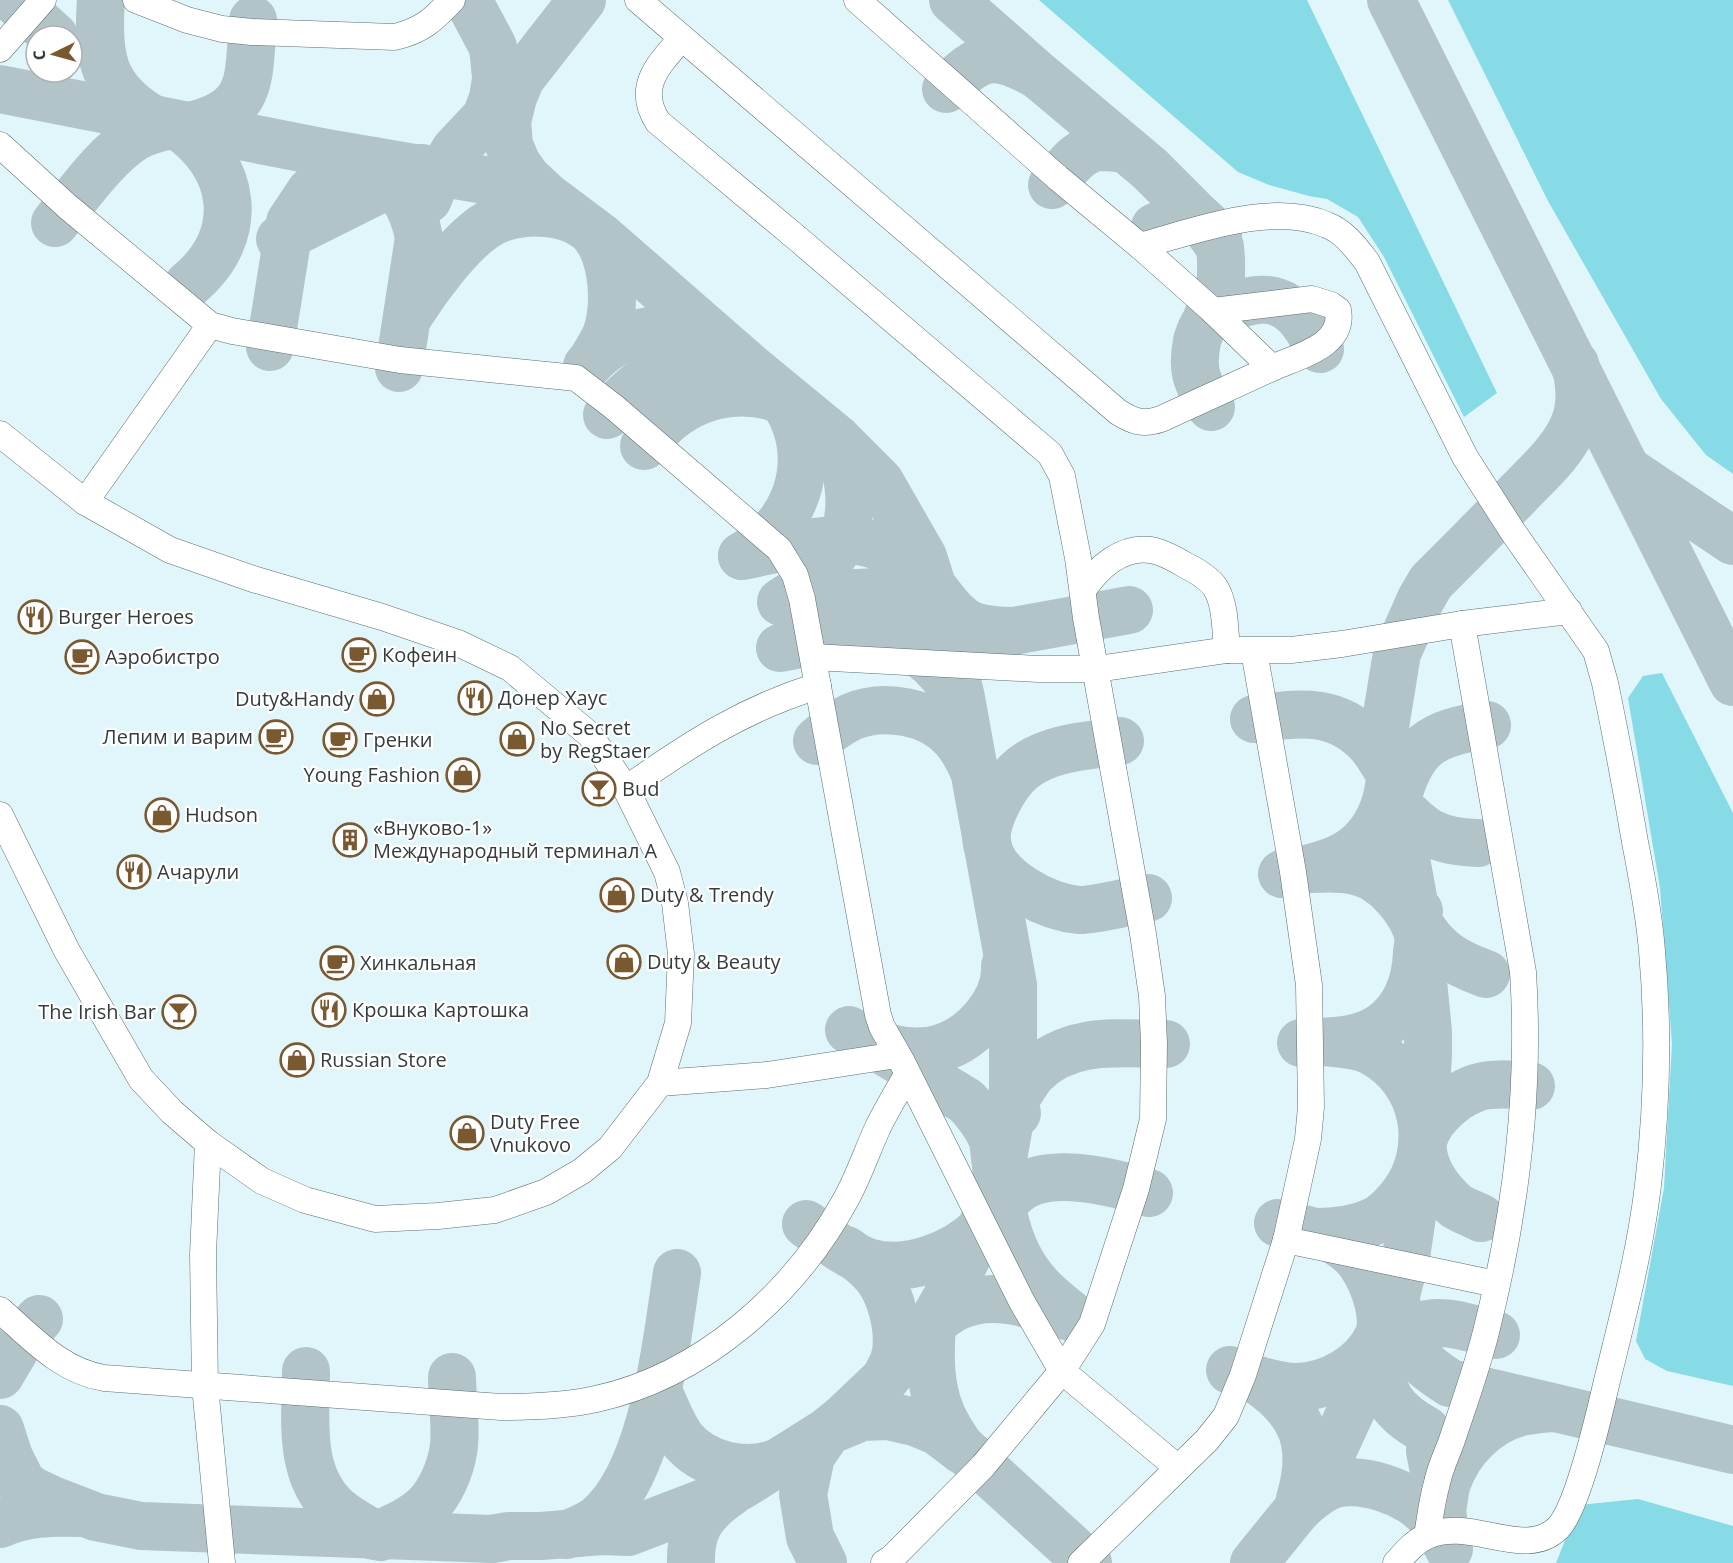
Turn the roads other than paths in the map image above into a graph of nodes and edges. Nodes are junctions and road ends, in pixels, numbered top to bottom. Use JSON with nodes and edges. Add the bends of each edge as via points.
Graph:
{"nodes":[{"id":1,"x":43,"y":0,"type":"edge"},
{"id":2,"x":136,"y":0,"type":"edge"},
{"id":3,"x":453,"y":0,"type":"edge"},
{"id":4,"x":638,"y":0,"type":"edge"},
{"id":5,"x":857,"y":0,"type":"edge"},
{"id":6,"x":682,"y":38,"type":"junction"},
{"id":7,"x":0,"y":49,"type":"edge"},
{"id":8,"x":0,"y":144,"type":"edge"},
{"id":9,"x":1140,"y":246,"type":"junction"},
{"id":10,"x":1213,"y":311,"type":"junction"},
{"id":11,"x":210,"y":325,"type":"junction"},
{"id":12,"x":1272,"y":368,"type":"junction"},
{"id":13,"x":0,"y":434,"type":"edge"},
{"id":14,"x":85,"y":502,"type":"junction"},
{"id":15,"x":1083,"y":590,"type":"junction"},
{"id":16,"x":1569,"y":611,"type":"junction"},
{"id":17,"x":1462,"y":624,"type":"junction"},
{"id":18,"x":1227,"y":650,"type":"junction"},
{"id":19,"x":1254,"y":651,"type":"junction"},
{"id":20,"x":813,"y":657,"type":"junction"},
{"id":21,"x":1097,"y":669,"type":"junction"},
{"id":22,"x":818,"y":686,"type":"junction"},
{"id":23,"x":627,"y":789,"type":"junction"},
{"id":24,"x":0,"y":814,"type":"edge"},
{"id":25,"x":902,"y":1065,"type":"junction"},
{"id":26,"x":660,"y":1083,"type":"junction"},
{"id":27,"x":208,"y":1143,"type":"junction"},
{"id":28,"x":1287,"y":1240,"type":"junction"},
{"id":29,"x":1496,"y":1284,"type":"junction"},
{"id":30,"x":0,"y":1310,"type":"edge"},
{"id":31,"x":1062,"y":1371,"type":"junction"},
{"id":32,"x":205,"y":1386,"type":"junction"},
{"id":33,"x":1178,"y":1468,"type":"junction"},
{"id":34,"x":1427,"y":1536,"type":"junction"},
{"id":35,"x":1520,"y":1552,"type":"edge"},
{"id":36,"x":892,"y":1561,"type":"edge"},
{"id":37,"x":222,"y":1563,"type":"edge"},
{"id":38,"x":1081,"y":1563,"type":"edge"},
{"id":39,"x":1396,"y":1563,"type":"edge"}],
"edges":[{"from":1,"to":7,"type":"lane"},
{"from":2,"to":3,"type":"lane","via":[[222,29],[395,37],[425,27]]},
{"from":4,"to":6,"type":"lane"},
{"from":5,"to":9,"type":"lane"},
{"from":6,"to":12,"type":"lane","via":[[1130,420],[1149,423],[1161,419]]},
{"from":6,"to":15,"type":"lane","via":[[648,87],[649,106],[657,122],[1050,454],[1062,476]]},
{"from":8,"to":11,"type":"lane"},
{"from":9,"to":10,"type":"lane"},
{"from":9,"to":16,"type":"lane","via":[[1209,226],[1287,216],[1328,225],[1349,239],[1367,262],[1465,457]]},
{"from":10,"to":12,"type":"lane"},
{"from":10,"to":12,"type":"lane","via":[[1312,299],[1338,310],[1339,325],[1330,340]]},
{"from":11,"to":14,"type":"lane"},
{"from":11,"to":20,"type":"lane","via":[[400,360],[576,378],[779,549],[795,575]]},
{"from":13,"to":14,"type":"lane"},
{"from":14,"to":23,"type":"lane","via":[[170,550],[458,643],[510,668],[590,735]]},
{"from":15,"to":18,"type":"lane","via":[[1095,572],[1117,557],[1153,550],[1170,557],[1214,585],[1223,612]]},
{"from":15,"to":21,"type":"lane"},
{"from":16,"to":17,"type":"lane"},
{"from":16,"to":35,"type":"lane","via":[[1596,651],[1605,683],[1644,888],[1652,949],[1656,1096],[1648,1187],[1632,1278],[1599,1418],[1564,1518],[1558,1527],[1531,1541]]},
{"from":17,"to":19,"type":"lane","via":[[1291,651]]},
{"from":17,"to":29,"type":"lane","via":[[1523,972],[1525,1005],[1522,1131],[1516,1185]]},
{"from":18,"to":19,"type":"lane"},
{"from":18,"to":21,"type":"lane"},
{"from":19,"to":28,"type":"lane","via":[[1310,985],[1311,1107]]},
{"from":20,"to":21,"type":"lane"},
{"from":20,"to":22,"type":"lane"},
{"from":21,"to":31,"type":"lane","via":[[1152,996],[1153,1119],[1136,1189],[1092,1324]]},
{"from":22,"to":23,"type":"lane","via":[[742,715]]},
{"from":22,"to":25,"type":"lane","via":[[878,1015]]},
{"from":23,"to":26,"type":"lane","via":[[667,873],[681,954],[678,1023]]},
{"from":24,"to":27,"type":"lane","via":[[67,951],[141,1079]]},
{"from":25,"to":26,"type":"lane"},
{"from":25,"to":31,"type":"lane","via":[[1022,1302]]},
{"from":25,"to":32,"type":"lane","via":[[845,1201],[813,1253],[748,1322],[655,1379],[597,1399],[541,1407]]},
{"from":26,"to":27,"type":"lane","via":[[610,1148],[582,1171],[546,1191],[495,1210],[375,1219],[306,1200],[262,1181]]},
{"from":27,"to":32,"type":"lane","via":[[203,1254]]},
{"from":28,"to":29,"type":"lane"},
{"from":28,"to":33,"type":"lane","via":[[1226,1416]]},
{"from":29,"to":34,"type":"lane","via":[[1486,1332],[1437,1482]]},
{"from":30,"to":32,"type":"lane","via":[[54,1357],[90,1376]]},
{"from":31,"to":33,"type":"lane"},
{"from":31,"to":36,"type":"lane","via":[[983,1466]]},
{"from":32,"to":37,"type":"lane"},
{"from":33,"to":38,"type":"lane"},
{"from":34,"to":35,"type":"lane","via":[[1459,1530]]},
{"from":34,"to":39,"type":"lane"}]}
